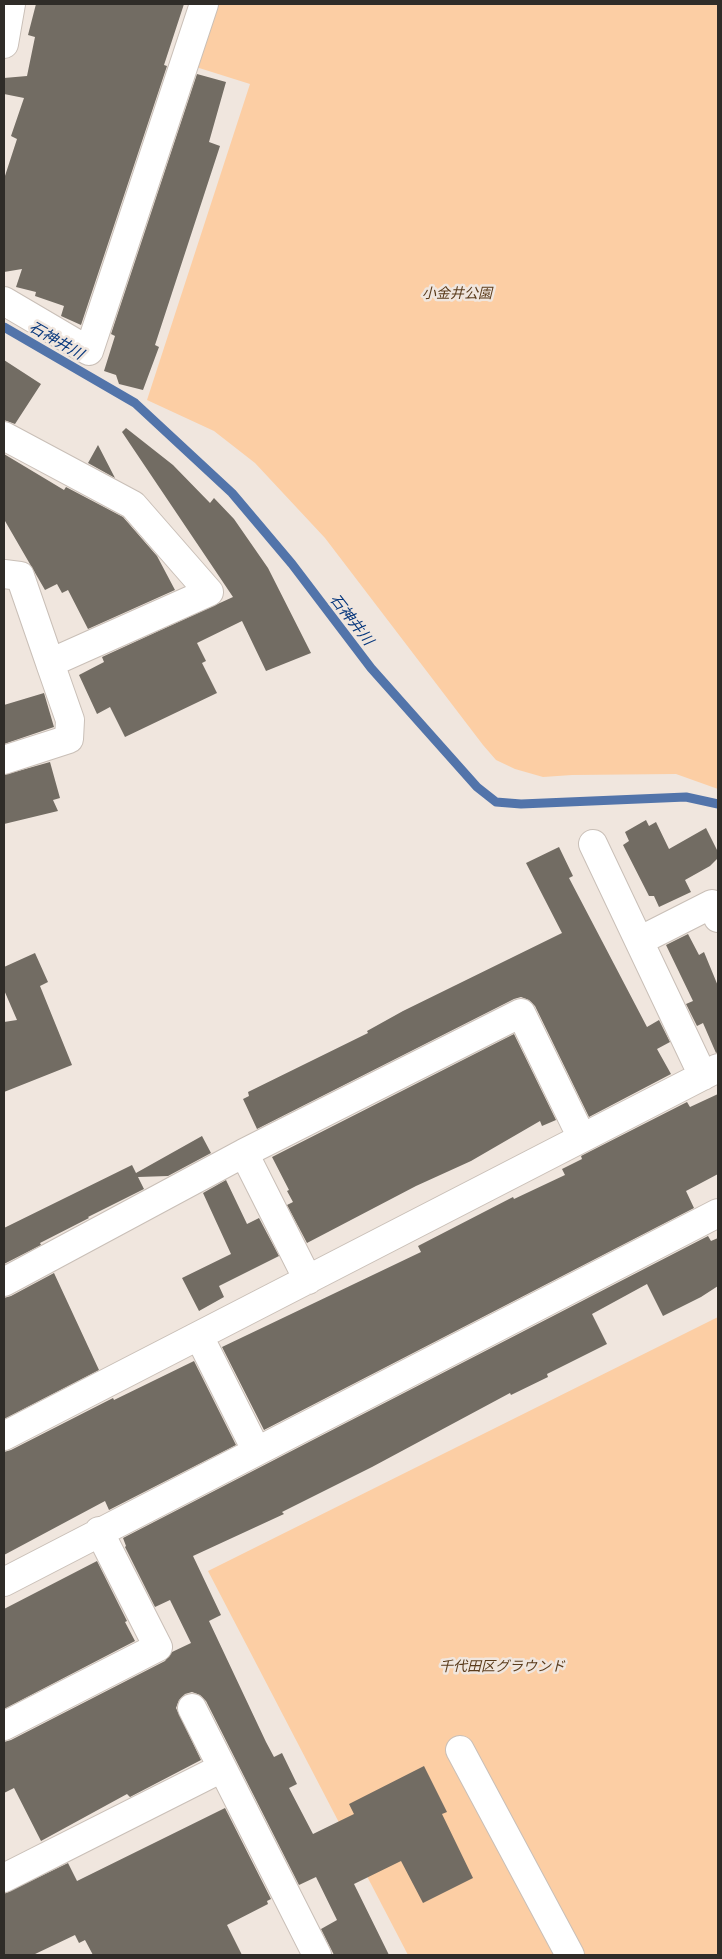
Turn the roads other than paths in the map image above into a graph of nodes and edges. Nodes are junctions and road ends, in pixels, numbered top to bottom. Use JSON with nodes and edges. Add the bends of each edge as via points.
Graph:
{"nodes":[{"id":1,"x":204,"y":4,"type":"edge"},
{"id":2,"x":4,"y":301,"type":"edge"},
{"id":3,"x":4,"y":436,"type":"edge"},
{"id":4,"x":4,"y":574,"type":"edge"},
{"id":5,"x":50,"y":663,"type":"junction"},
{"id":6,"x":4,"y":760,"type":"edge"},
{"id":7,"x":593,"y":844,"type":"dead end"},
{"id":8,"x":718,"y":918,"type":"edge"},
{"id":9,"x":639,"y":941,"type":"junction"},
{"id":10,"x":710,"y":1072,"type":"edge"},
{"id":11,"x":582,"y":1138,"type":"junction"},
{"id":12,"x":244,"y":1153,"type":"junction"},
{"id":13,"x":718,"y":1213,"type":"edge"},
{"id":14,"x":308,"y":1280,"type":"junction"},
{"id":15,"x":4,"y":1282,"type":"edge"},
{"id":16,"x":199,"y":1336,"type":"junction"},
{"id":17,"x":4,"y":1436,"type":"edge"},
{"id":18,"x":256,"y":1450,"type":"junction"},
{"id":19,"x":99,"y":1531,"type":"junction"},
{"id":20,"x":4,"y":1582,"type":"edge"},
{"id":21,"x":192,"y":1708,"type":"dead end"},
{"id":22,"x":4,"y":1726,"type":"edge"},
{"id":23,"x":460,"y":1750,"type":"dead end"},
{"id":24,"x":222,"y":1768,"type":"junction"},
{"id":25,"x":4,"y":1878,"type":"edge"},
{"id":26,"x":317,"y":1955,"type":"edge"},
{"id":27,"x":570,"y":1955,"type":"edge"}],
"edges":[{"from":1,"to":2,"type":"street","via":[[89,351]]},
{"from":3,"to":5,"type":"street","via":[[133,505],[209,592]]},
{"from":4,"to":5,"type":"street","via":[[20,576]]},
{"from":5,"to":6,"type":"street","via":[[70,720],[69,739]]},
{"from":7,"to":9,"type":"street"},
{"from":8,"to":9,"type":"street","via":[[712,904]]},
{"from":9,"to":10,"type":"street"},
{"from":10,"to":11,"type":"street"},
{"from":11,"to":12,"type":"street","via":[[521,1014]]},
{"from":11,"to":14,"type":"street"},
{"from":12,"to":14,"type":"street"},
{"from":12,"to":15,"type":"street"},
{"from":13,"to":18,"type":"street"},
{"from":14,"to":16,"type":"street"},
{"from":16,"to":17,"type":"street"},
{"from":16,"to":18,"type":"street"},
{"from":18,"to":19,"type":"street"},
{"from":19,"to":20,"type":"street"},
{"from":19,"to":22,"type":"street","via":[[158,1647]]},
{"from":21,"to":24,"type":"street"},
{"from":23,"to":27,"type":"street"},
{"from":24,"to":25,"type":"street"},
{"from":24,"to":26,"type":"street"}]}
